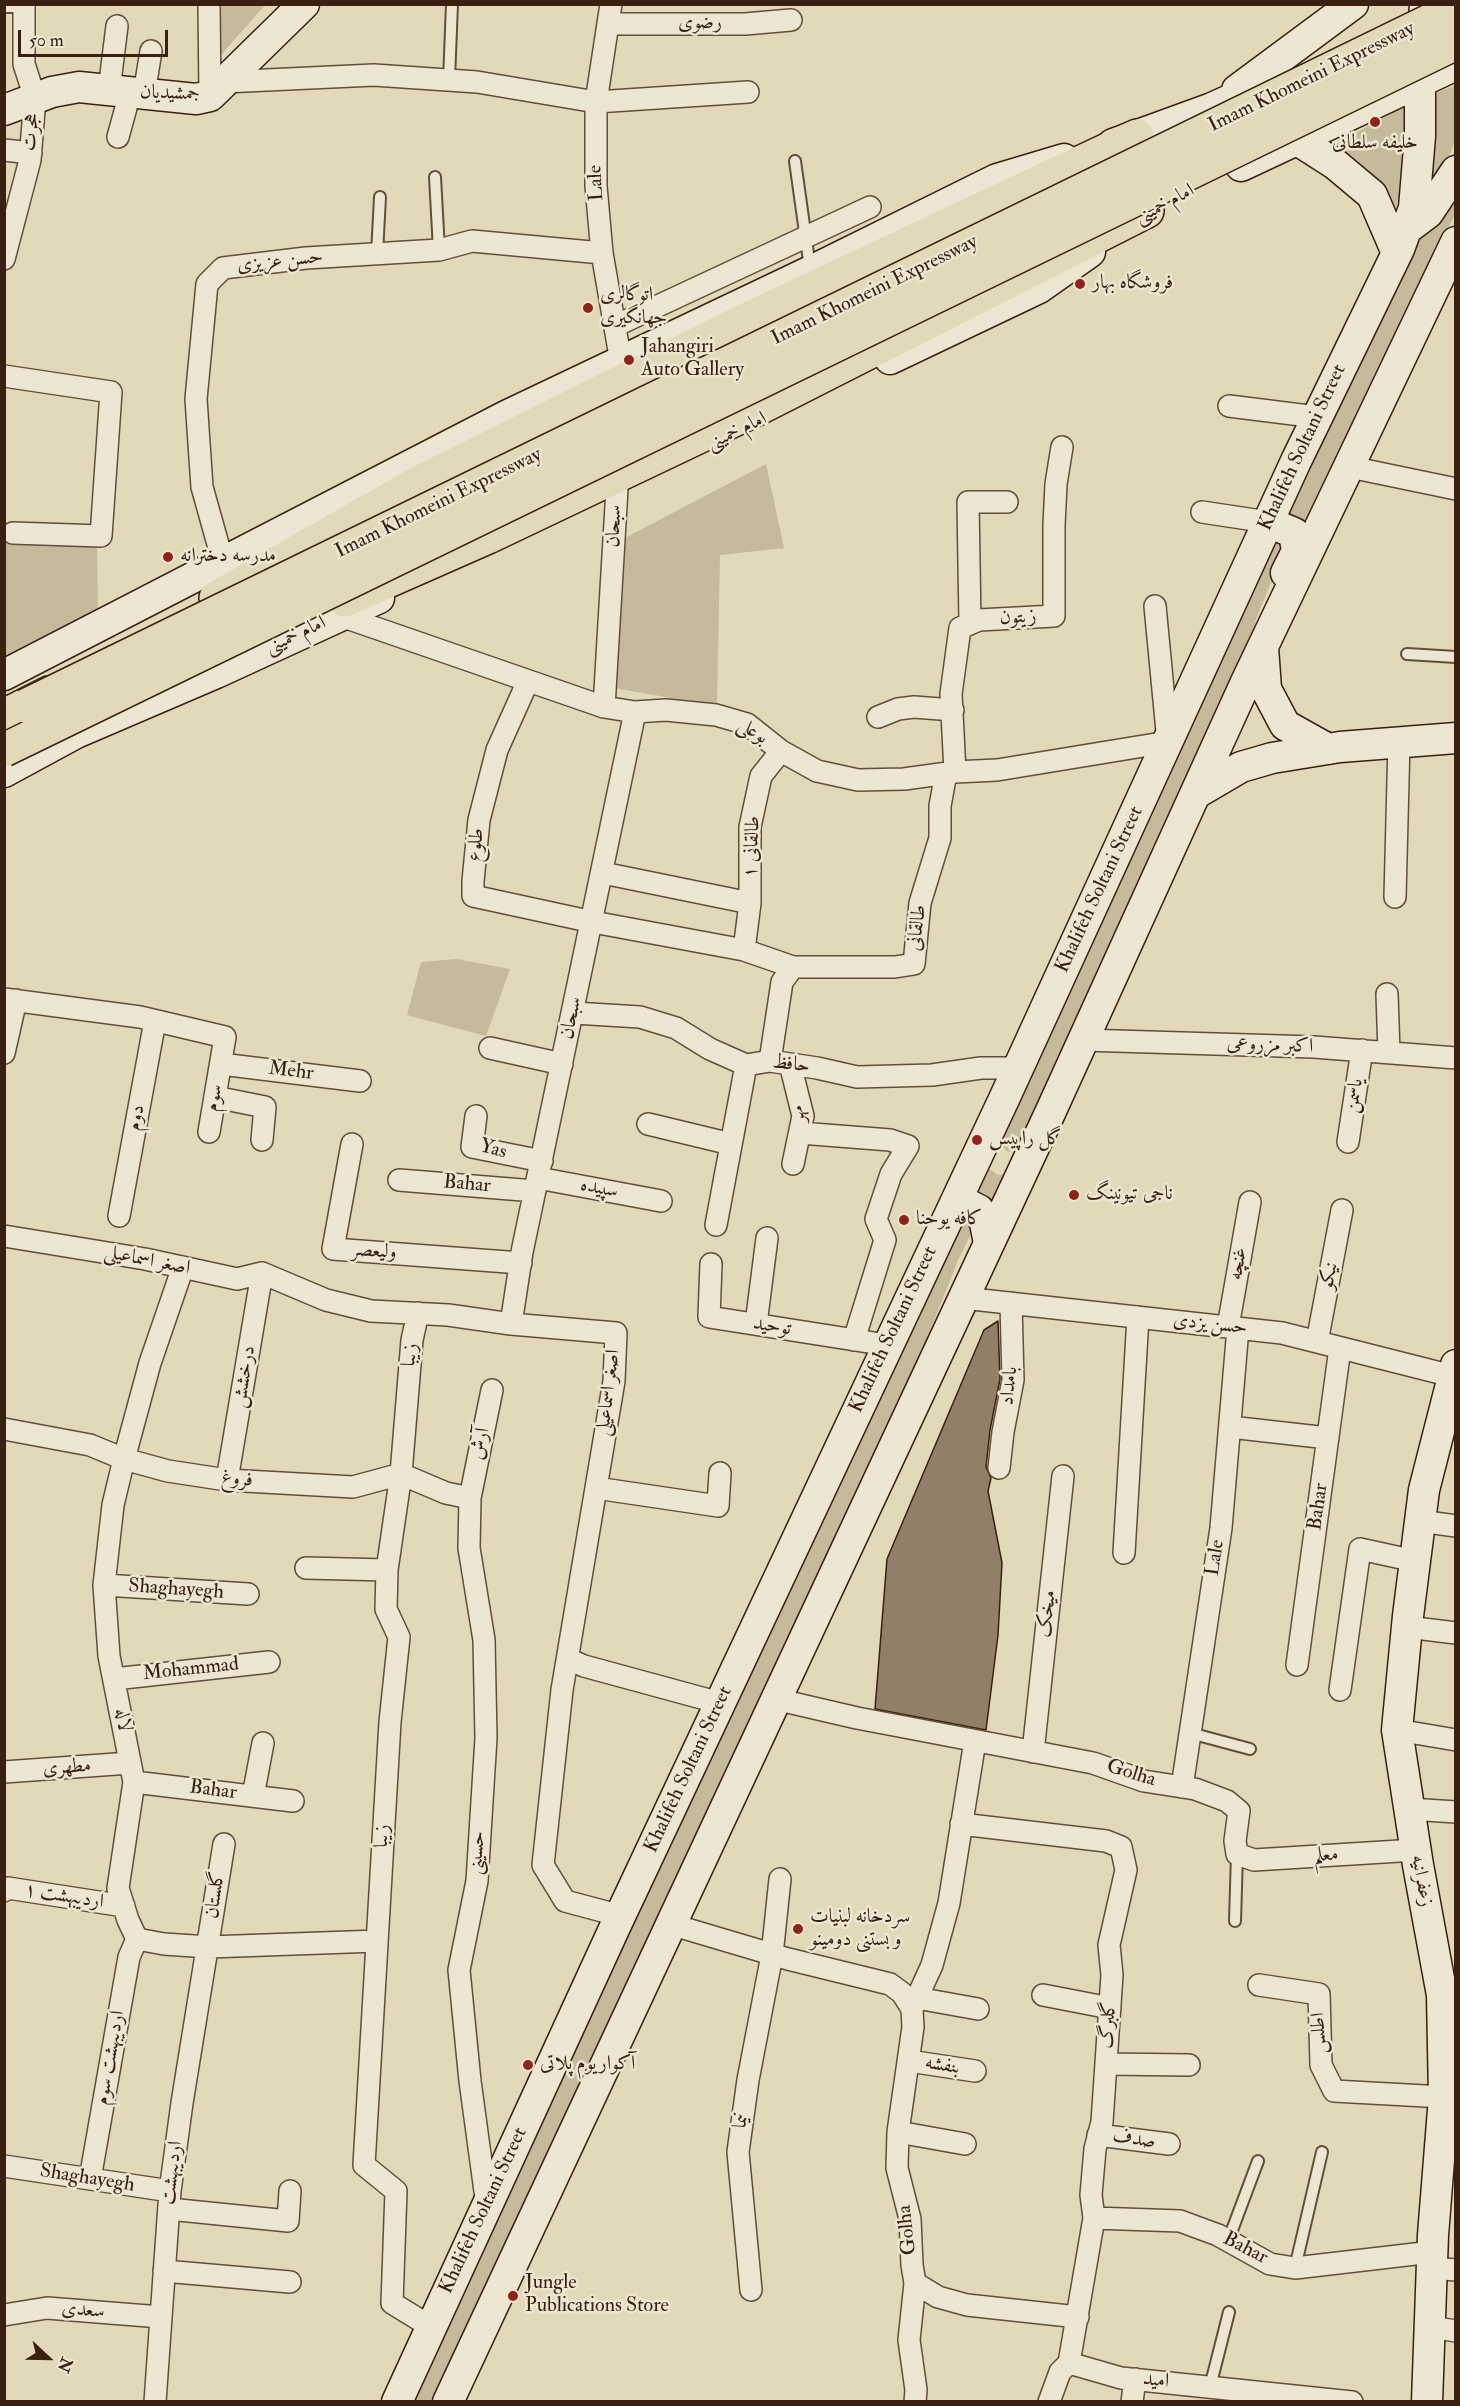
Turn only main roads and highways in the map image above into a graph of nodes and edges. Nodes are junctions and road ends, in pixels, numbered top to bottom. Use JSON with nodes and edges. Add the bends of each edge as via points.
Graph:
{"nodes":[{"id":1,"x":304,"y":4,"type":"edge"},
{"id":2,"x":1353,"y":4,"type":"edge"},
{"id":3,"x":1433,"y":6,"type":"edge"},
{"id":4,"x":1455,"y":43,"type":"edge"},
{"id":5,"x":1455,"y":65,"type":"edge"},
{"id":6,"x":1420,"y":84,"type":"junction"},
{"id":7,"x":1212,"y":108,"type":"junction"},
{"id":8,"x":4,"y":110,"type":"edge"},
{"id":9,"x":1137,"y":136,"type":"junction"},
{"id":10,"x":1296,"y":139,"type":"junction"},
{"id":11,"x":1455,"y":171,"type":"edge"},
{"id":12,"x":1148,"y":211,"type":"junction"},
{"id":13,"x":1401,"y":242,"type":"junction"},
{"id":14,"x":1455,"y":242,"type":"edge"},
{"id":15,"x":1268,"y":522,"type":"junction"},
{"id":16,"x":1263,"y":646,"type":"junction"},
{"id":17,"x":4,"y":675,"type":"edge"},
{"id":18,"x":15,"y":711,"type":"edge"},
{"id":19,"x":54,"y":726,"type":"junction"},
{"id":20,"x":1455,"y":738,"type":"edge"},
{"id":21,"x":1328,"y":749,"type":"junction"},
{"id":22,"x":4,"y":750,"type":"edge"},
{"id":23,"x":4,"y":772,"type":"edge"},
{"id":24,"x":1195,"y":794,"type":"junction"},
{"id":25,"x":993,"y":1122,"type":"junction"},
{"id":26,"x":1032,"y":1152,"type":"junction"},
{"id":27,"x":951,"y":1212,"type":"junction"},
{"id":28,"x":989,"y":1244,"type":"junction"},
{"id":29,"x":1455,"y":1373,"type":"edge"},
{"id":30,"x":1448,"y":1984,"type":"edge"},
{"id":31,"x":1440,"y":2263,"type":"edge"},
{"id":32,"x":1443,"y":2329,"type":"edge"},
{"id":33,"x":397,"y":2402,"type":"edge"},
{"id":34,"x":448,"y":2402,"type":"edge"},
{"id":35,"x":1427,"y":2402,"type":"edge"}],
"edges":[{"from":1,"to":8,"type":"main road","name":"جمشیدیان","via":[[217,89],[196,99],[79,87],[52,92]]},
{"from":2,"to":7,"type":"main road"},
{"from":3,"to":6,"type":"main road","name":"Khalifeh Soltani Street"},
{"from":3,"to":7,"type":"main road"},
{"from":3,"to":18,"type":"highway","name":"Imam Khomeini Expressway","bridge":true},
{"from":4,"to":19,"type":"highway","name":"Imam Khomeini Expressway","bridge":true},
{"from":5,"to":6,"type":"main road","name":"امام خمینی"},
{"from":6,"to":10,"type":"main road","name":"امام خمینی"},
{"from":6,"to":13,"type":"main road","name":"Khalifeh Soltani Street","via":[[1414,208]]},
{"from":7,"to":9,"type":"main road"},
{"from":9,"to":17,"type":"main road","via":[[997,179],[506,416]]},
{"from":9,"to":18,"type":"highway","via":[[733,326],[416,484]]},
{"from":10,"to":12,"type":"main road","name":"امام خمینی"},
{"from":10,"to":13,"type":"main road","via":[[1335,164],[1372,195]]},
{"from":11,"to":13,"type":"main road","via":[[1428,213]]},
{"from":12,"to":19,"type":"highway","via":[[761,406],[488,537]]},
{"from":12,"to":23,"type":"main road","name":"امام خمینی","via":[[1039,288],[617,489],[76,733]]},
{"from":13,"to":15,"type":"main road","name":"Khalifeh Soltani Street"},
{"from":14,"to":16,"type":"main road"},
{"from":15,"to":16,"type":"main road","via":[[1294,533],[1297,550],[1280,586]]},
{"from":15,"to":25,"type":"main road","name":"Khalifeh Soltani Street"},
{"from":16,"to":21,"type":"main road","via":[[1266,689],[1286,725]]},
{"from":16,"to":24,"type":"main road"},
{"from":19,"to":22,"type":"highway","name":"Imam Khomeini Expressway","bridge":true},
{"from":20,"to":21,"type":"main road"},
{"from":21,"to":24,"type":"main road","via":[[1241,767]]},
{"from":24,"to":26,"type":"main road"},
{"from":25,"to":26,"type":"main road","via":[[990,1150],[996,1162],[1013,1165]]},
{"from":25,"to":27,"type":"main road","name":"Khalifeh Soltani Street"},
{"from":26,"to":28,"type":"main road"},
{"from":27,"to":28,"type":"main road","via":[[969,1205],[979,1210]]},
{"from":27,"to":33,"type":"main road","name":"Khalifeh Soltani Street"},
{"from":28,"to":34,"type":"main road"},
{"from":29,"to":30,"type":"main road","name":"زعفرانیه","via":[[1441,1443],[1424,1490],[1397,1730],[1416,1850]]},
{"from":30,"to":31,"type":"main road","name":"زعفرانیه","via":[[1442,1995]]},
{"from":31,"to":32,"type":"main road","name":"زعفرانیه"},
{"from":32,"to":35,"type":"main road","name":"زعفرانیه"}]}
